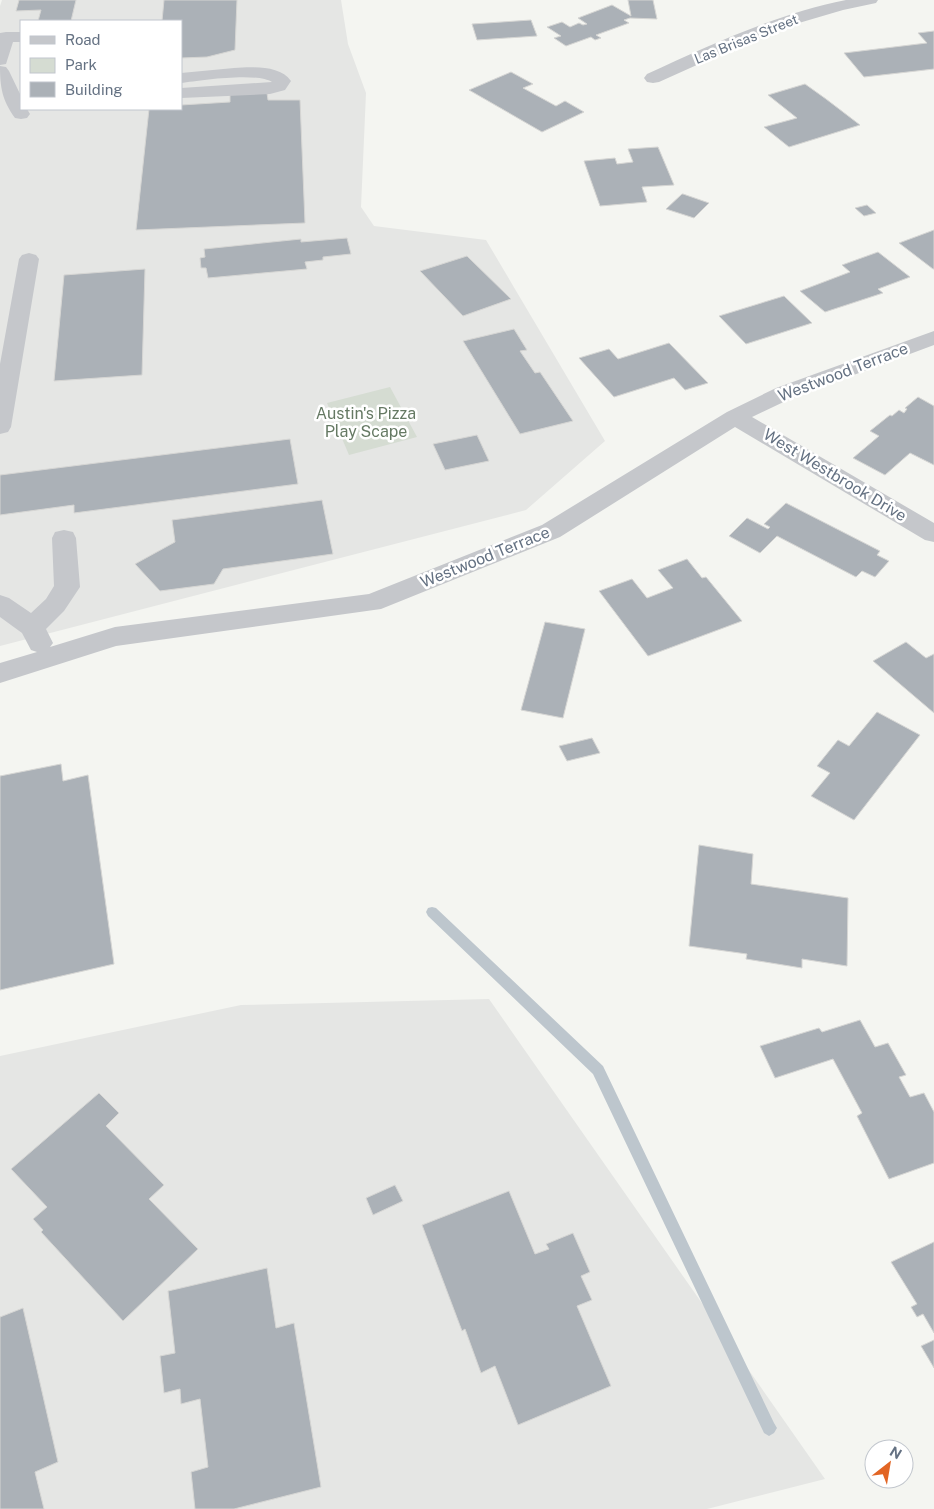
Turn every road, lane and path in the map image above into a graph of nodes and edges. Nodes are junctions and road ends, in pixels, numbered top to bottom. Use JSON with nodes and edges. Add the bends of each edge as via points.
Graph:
{"nodes":[{"id":1,"x":870,"y":0,"type":"edge"},
{"id":2,"x":20,"y":37,"type":"edge"},
{"id":3,"x":0,"y":60,"type":"edge"},
{"id":4,"x":0,"y":71,"type":"edge"},
{"id":5,"x":182,"y":78,"type":"edge"},
{"id":6,"x":653,"y":78,"type":"dead end"},
{"id":7,"x":182,"y":93,"type":"edge"},
{"id":8,"x":9,"y":114,"type":"edge"},
{"id":9,"x":29,"y":260,"type":"dead end"},
{"id":10,"x":934,"y":338,"type":"edge"},
{"id":11,"x":735,"y":417,"type":"junction"},
{"id":12,"x":0,"y":427,"type":"edge"},
{"id":13,"x":934,"y":534,"type":"edge"},
{"id":14,"x":64,"y":538,"type":"dead end"},
{"id":15,"x":0,"y":604,"type":"edge"},
{"id":16,"x":32,"y":627,"type":"junction"},
{"id":17,"x":48,"y":660,"type":"junction"},
{"id":18,"x":0,"y":674,"type":"edge"}],
"edges":[{"from":1,"to":6,"type":"street","name":"Las Brisas Street","via":[[790,19]]},
{"from":2,"to":3,"type":"street","via":[[6,37]]},
{"from":4,"to":8,"type":"street"},
{"from":5,"to":7,"type":"street","via":[[268,73],[282,81],[270,89]]},
{"from":9,"to":12,"type":"street"},
{"from":10,"to":11,"type":"street","name":"Westwood Terrace","via":[[784,393]]},
{"from":11,"to":13,"type":"street","name":"West Westbrook Drive"},
{"from":11,"to":17,"type":"street","name":"Westwood Terrace","via":[[551,531],[372,603],[115,637]]},
{"from":14,"to":16,"type":"street","via":[[68,587]]},
{"from":15,"to":16,"type":"street"},
{"from":16,"to":17,"type":"street"},
{"from":17,"to":18,"type":"street","name":"Westwood Terrace"}]}
